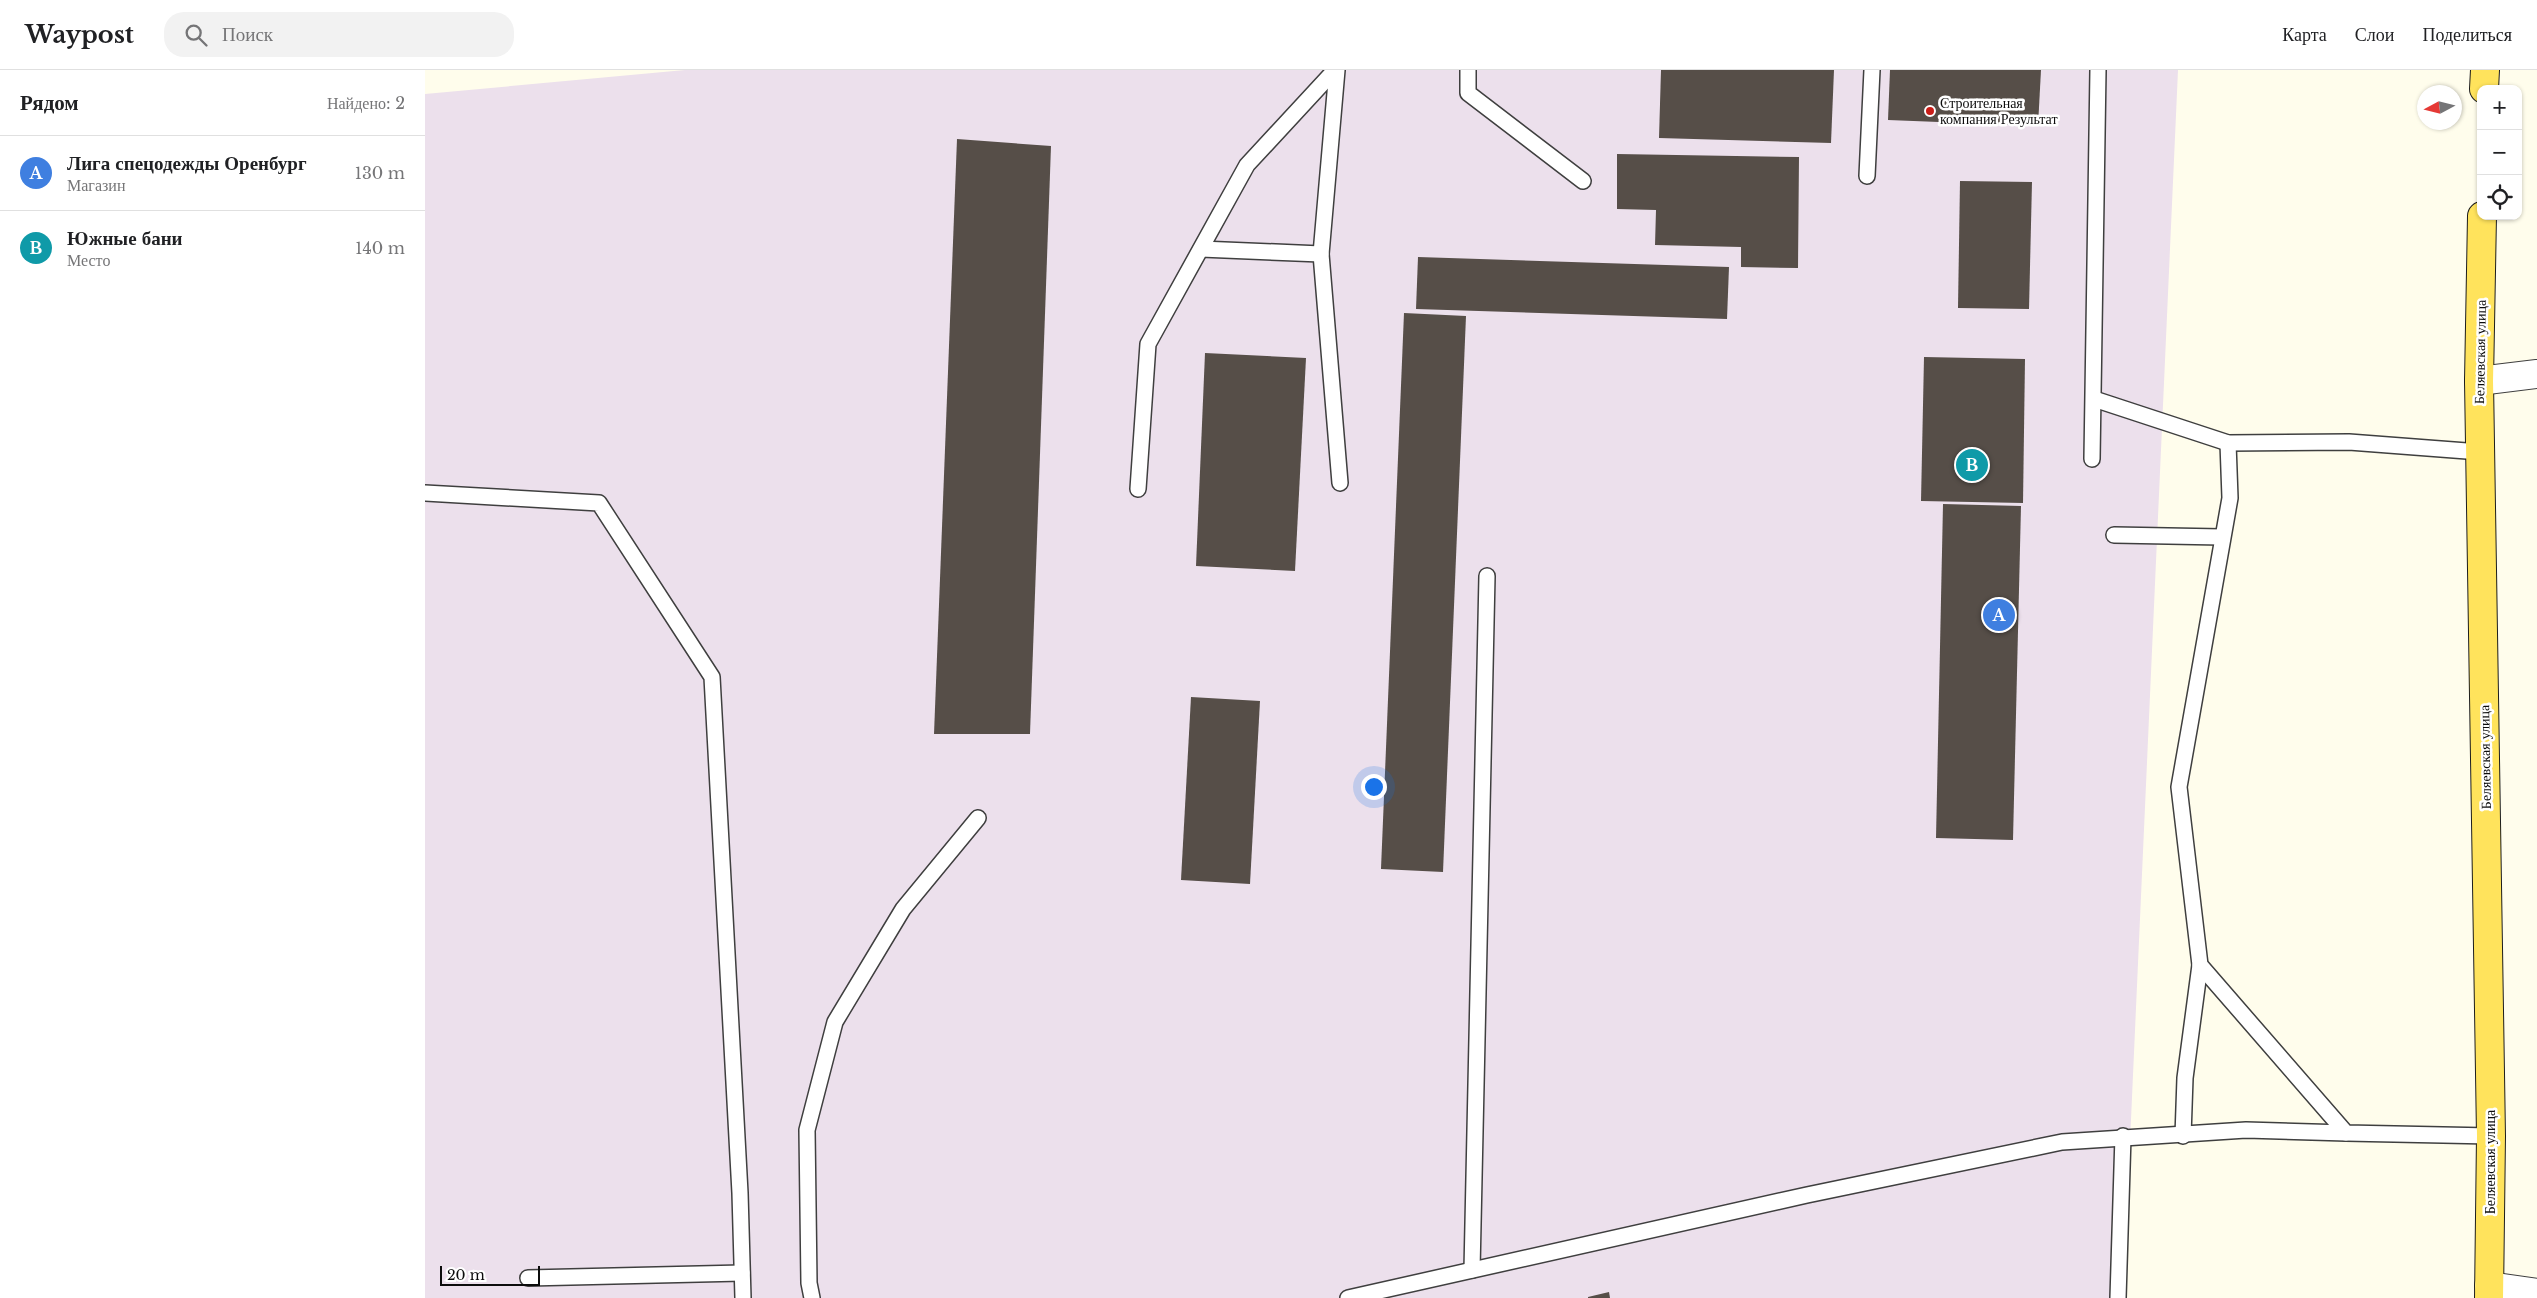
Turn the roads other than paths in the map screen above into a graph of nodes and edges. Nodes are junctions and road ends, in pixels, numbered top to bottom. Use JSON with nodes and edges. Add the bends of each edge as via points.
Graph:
{"nodes":[{"id":1,"x":1336,"y":70,"type":"edge"},
{"id":2,"x":1468,"y":70,"type":"edge"},
{"id":3,"x":1872,"y":70,"type":"edge"},
{"id":4,"x":2098,"y":70,"type":"edge"},
{"id":5,"x":2485,"y":70,"type":"edge"},
{"id":6,"x":2484,"y":85,"type":"edge"},
{"id":7,"x":1867,"y":176,"type":"dead end"},
{"id":8,"x":1583,"y":180,"type":"dead end"},
{"id":9,"x":2482,"y":220,"type":"edge"},
{"id":10,"x":1201,"y":249,"type":"junction"},
{"id":11,"x":1321,"y":254,"type":"junction"},
{"id":12,"x":2537,"y":374,"type":"edge"},
{"id":13,"x":2479,"y":381,"type":"junction"},
{"id":14,"x":2093,"y":399,"type":"junction"},
{"id":15,"x":2228,"y":443,"type":"junction"},
{"id":16,"x":2479,"y":452,"type":"junction"},
{"id":17,"x":2091,"y":459,"type":"dead end"},
{"id":18,"x":1340,"y":483,"type":"dead end"},
{"id":19,"x":1138,"y":489,"type":"dead end"},
{"id":20,"x":425,"y":493,"type":"edge"},
{"id":21,"x":2114,"y":535,"type":"dead end"},
{"id":22,"x":2222,"y":537,"type":"junction"},
{"id":23,"x":1487,"y":576,"type":"dead end"},
{"id":24,"x":977,"y":818,"type":"dead end"},
{"id":25,"x":2200,"y":965,"type":"junction"},
{"id":26,"x":2346,"y":1133,"type":"junction"},
{"id":27,"x":2123,"y":1136,"type":"junction"},
{"id":28,"x":2183,"y":1136,"type":"junction"},
{"id":29,"x":2491,"y":1136,"type":"junction"},
{"id":30,"x":1472,"y":1270,"type":"junction"},
{"id":31,"x":742,"y":1273,"type":"junction"},
{"id":32,"x":528,"y":1278,"type":"dead end"},
{"id":33,"x":2489,"y":1292,"type":"edge"},
{"id":34,"x":2537,"y":1293,"type":"edge"},
{"id":35,"x":743,"y":1298,"type":"edge"},
{"id":36,"x":812,"y":1298,"type":"edge"},
{"id":37,"x":1348,"y":1298,"type":"edge"},
{"id":38,"x":2118,"y":1298,"type":"edge"}],
"edges":[{"from":1,"to":10,"type":"lane","via":[[1247,165]]},
{"from":1,"to":11,"type":"lane"},
{"from":2,"to":8,"type":"lane","via":[[1467,93]]},
{"from":3,"to":7,"type":"lane"},
{"from":4,"to":14,"type":"lane"},
{"from":5,"to":6,"type":"main road"},
{"from":9,"to":13,"type":"main road","name":"Беляевская улица"},
{"from":10,"to":11,"type":"lane"},
{"from":10,"to":19,"type":"lane","via":[[1148,344]]},
{"from":11,"to":18,"type":"lane"},
{"from":12,"to":13,"type":"street"},
{"from":13,"to":16,"type":"main road","name":"Беляевская улица"},
{"from":14,"to":15,"type":"lane"},
{"from":14,"to":17,"type":"lane"},
{"from":15,"to":16,"type":"lane","via":[[2349,442]]},
{"from":15,"to":22,"type":"lane","via":[[2230,498]]},
{"from":16,"to":29,"type":"main road","name":"Беляевская улица"},
{"from":20,"to":31,"type":"lane","via":[[599,503],[711,677]]},
{"from":21,"to":22,"type":"lane"},
{"from":22,"to":25,"type":"lane","via":[[2179,787]]},
{"from":23,"to":30,"type":"lane"},
{"from":24,"to":36,"type":"lane","via":[[903,909],[835,1022],[807,1130],[809,1283]]},
{"from":25,"to":26,"type":"lane"},
{"from":25,"to":28,"type":"lane","via":[[2185,1078]]},
{"from":26,"to":28,"type":"lane","via":[[2246,1130]]},
{"from":26,"to":29,"type":"lane"},
{"from":27,"to":28,"type":"lane"},
{"from":27,"to":30,"type":"lane","via":[[2062,1142]]},
{"from":27,"to":38,"type":"lane"},
{"from":29,"to":33,"type":"main road","name":"Беляевская улица"},
{"from":30,"to":37,"type":"lane"},
{"from":31,"to":32,"type":"lane"},
{"from":31,"to":35,"type":"lane"},
{"from":33,"to":34,"type":"street"}]}
